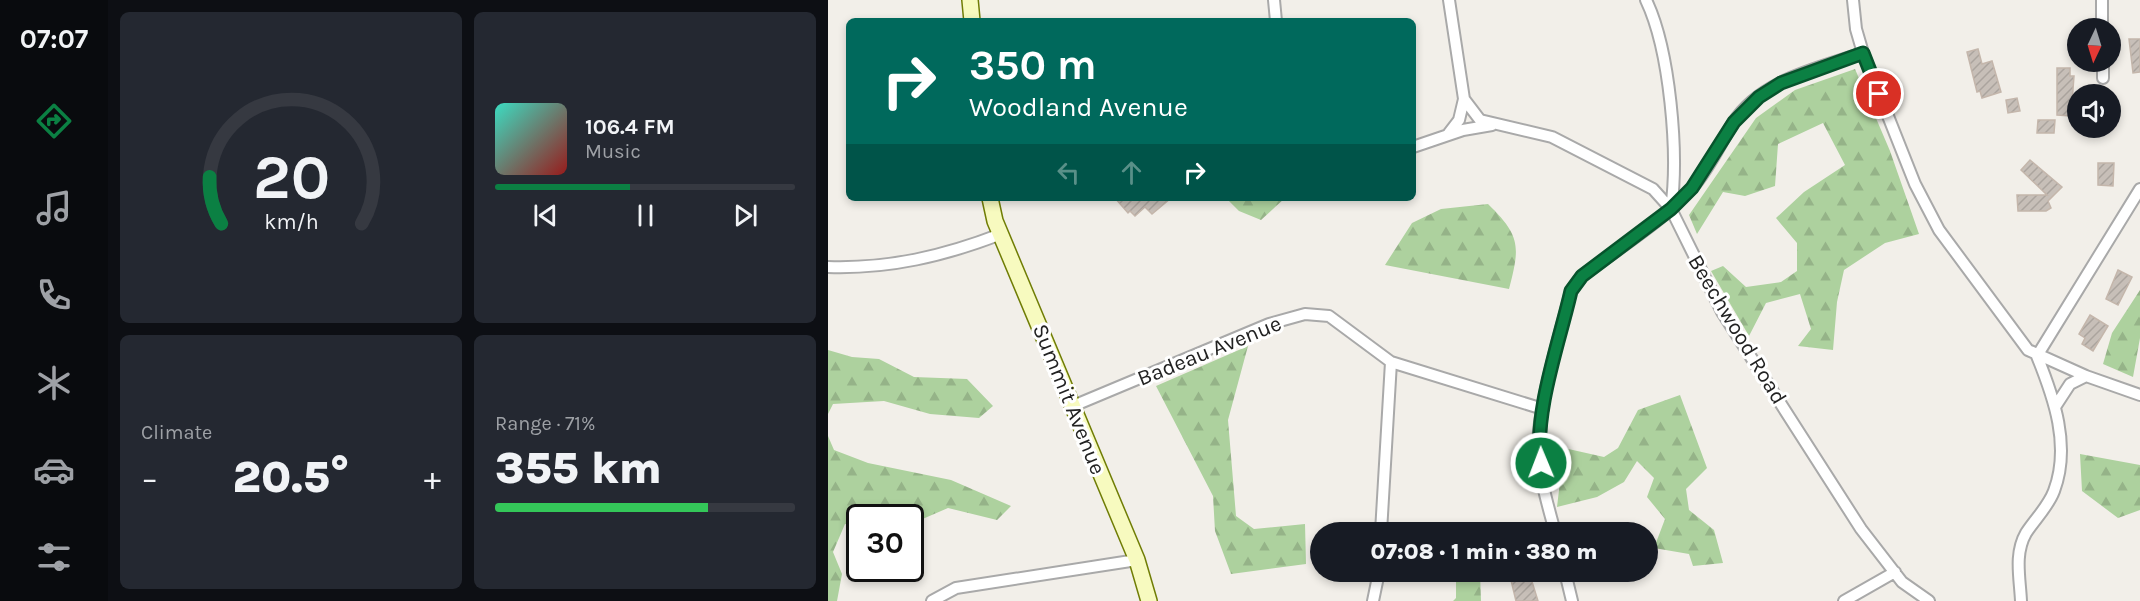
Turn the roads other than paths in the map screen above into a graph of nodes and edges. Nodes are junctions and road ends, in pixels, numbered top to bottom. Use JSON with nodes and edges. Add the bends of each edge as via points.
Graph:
{"nodes":[{"id":1,"x":970,"y":0,"type":"edge"},
{"id":2,"x":1274,"y":0,"type":"edge"},
{"id":3,"x":1449,"y":0,"type":"edge"},
{"id":4,"x":1646,"y":0,"type":"edge"},
{"id":5,"x":1853,"y":0,"type":"edge"},
{"id":6,"x":2102,"y":0,"type":"edge"},
{"id":7,"x":972,"y":18,"type":"edge"},
{"id":8,"x":1276,"y":18,"type":"edge"},
{"id":9,"x":2102,"y":18,"type":"edge"},
{"id":10,"x":1863,"y":53,"type":"junction"},
{"id":11,"x":2103,"y":72,"type":"edge"},
{"id":12,"x":2103,"y":78,"type":"dead end"},
{"id":13,"x":1464,"y":99,"type":"junction"},
{"id":14,"x":1492,"y":125,"type":"junction"},
{"id":15,"x":1448,"y":135,"type":"junction"},
{"id":16,"x":1416,"y":146,"type":"edge"},
{"id":17,"x":2140,"y":189,"type":"edge"},
{"id":18,"x":991,"y":201,"type":"edge"},
{"id":19,"x":1671,"y":209,"type":"junction"},
{"id":20,"x":1001,"y":234,"type":"junction"},
{"id":21,"x":828,"y":267,"type":"edge"},
{"id":22,"x":2037,"y":356,"type":"junction"},
{"id":23,"x":1391,"y":362,"type":"junction"},
{"id":24,"x":2086,"y":376,"type":"junction"},
{"id":25,"x":2140,"y":394,"type":"edge"},
{"id":26,"x":1073,"y":406,"type":"junction"},
{"id":27,"x":2055,"y":407,"type":"junction"},
{"id":28,"x":1543,"y":409,"type":"junction"},
{"id":29,"x":1382,"y":522,"type":"edge"},
{"id":30,"x":1553,"y":522,"type":"edge"},
{"id":31,"x":1137,"y":560,"type":"junction"},
{"id":32,"x":1895,"y":572,"type":"junction"},
{"id":33,"x":1376,"y":582,"type":"edge"},
{"id":34,"x":1567,"y":582,"type":"edge"},
{"id":35,"x":932,"y":601,"type":"edge"},
{"id":36,"x":1149,"y":601,"type":"edge"},
{"id":37,"x":1373,"y":601,"type":"edge"},
{"id":38,"x":1572,"y":601,"type":"edge"},
{"id":39,"x":1844,"y":601,"type":"edge"},
{"id":40,"x":1929,"y":601,"type":"edge"},
{"id":41,"x":2021,"y":601,"type":"edge"}],
"edges":[{"from":1,"to":7,"type":"street"},
{"from":2,"to":8,"type":"street"},
{"from":3,"to":13,"type":"street"},
{"from":4,"to":19,"type":"street","via":[[1661,42],[1667,88],[1676,176]]},
{"from":5,"to":10,"type":"street"},
{"from":6,"to":9,"type":"street"},
{"from":10,"to":19,"type":"street","via":[[1781,83],[1759,97],[1734,122],[1700,178]]},
{"from":10,"to":22,"type":"street","via":[[1925,206],[2022,343]]},
{"from":11,"to":12,"type":"street"},
{"from":13,"to":14,"type":"street","name":"Beechwood Road","via":[[1480,120]]},
{"from":13,"to":15,"type":"street","via":[[1459,120]]},
{"from":14,"to":15,"type":"street"},
{"from":14,"to":19,"type":"street","name":"Beechwood Road","via":[[1552,137],[1572,146],[1653,189]]},
{"from":15,"to":16,"type":"street"},
{"from":17,"to":22,"type":"street"},
{"from":18,"to":20,"type":"street","name":"Summit Avenue"},
{"from":19,"to":28,"type":"street","via":[[1582,276],[1571,291]]},
{"from":19,"to":32,"type":"street","name":"Beechwood Road","via":[[1722,312],[1861,530]]},
{"from":20,"to":21,"type":"street","via":[[918,261],[890,266]]},
{"from":20,"to":26,"type":"street","name":"Summit Avenue"},
{"from":22,"to":24,"type":"street"},
{"from":22,"to":27,"type":"street"},
{"from":23,"to":26,"type":"street","name":"Badeau Avenue","via":[[1340,322],[1320,314],[1305,314],[1269,324]]},
{"from":23,"to":28,"type":"street","name":"Badeau Avenue"},
{"from":23,"to":29,"type":"street"},
{"from":24,"to":25,"type":"street"},
{"from":24,"to":27,"type":"street","via":[[2070,384]]},
{"from":26,"to":31,"type":"street","name":"Summit Avenue"},
{"from":27,"to":41,"type":"street","via":[[2061,439],[2056,487],[2020,548]]},
{"from":28,"to":30,"type":"street","via":[[1538,446]]},
{"from":31,"to":35,"type":"street","via":[[956,588]]},
{"from":31,"to":36,"type":"street","name":"Summit Avenue"},
{"from":32,"to":39,"type":"street"},
{"from":32,"to":40,"type":"street","name":"Beechwood Road","via":[[1916,594]]},
{"from":33,"to":37,"type":"street"},
{"from":34,"to":38,"type":"street"}]}
